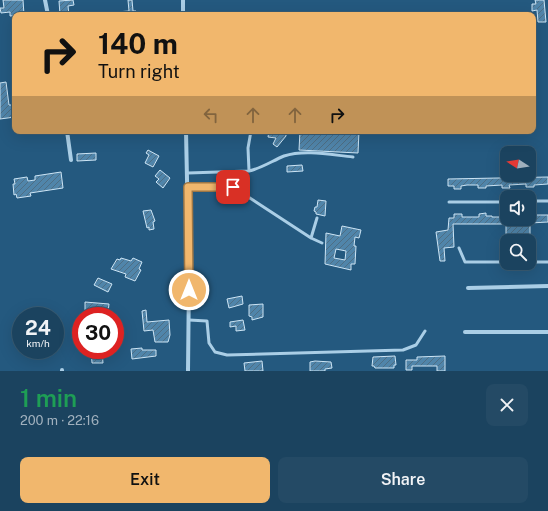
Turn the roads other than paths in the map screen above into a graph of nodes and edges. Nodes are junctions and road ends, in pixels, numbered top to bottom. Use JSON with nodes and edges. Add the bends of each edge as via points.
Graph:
{"nodes":[{"id":1,"x":46,"y":0,"type":"edge"},
{"id":2,"x":183,"y":0,"type":"edge"},
{"id":3,"x":48,"y":12,"type":"edge"},
{"id":4,"x":183,"y":12,"type":"edge"},
{"id":5,"x":67,"y":134,"type":"edge"},
{"id":6,"x":186,"y":134,"type":"edge"},
{"id":7,"x":250,"y":134,"type":"edge"},
{"id":8,"x":354,"y":157,"type":"dead end"},
{"id":9,"x":71,"y":160,"type":"dead end"},
{"id":10,"x":249,"y":171,"type":"junction"},
{"id":11,"x":188,"y":173,"type":"junction"},
{"id":12,"x":188,"y":187,"type":"junction"},
{"id":13,"x":536,"y":201,"type":"edge"},
{"id":14,"x":548,"y":201,"type":"edge"},
{"id":15,"x":449,"y":202,"type":"dead end"},
{"id":16,"x":500,"y":202,"type":"edge"},
{"id":17,"x":317,"y":218,"type":"dead end"},
{"id":18,"x":311,"y":238,"type":"junction"},
{"id":19,"x":322,"y":243,"type":"dead end"},
{"id":20,"x":459,"y":248,"type":"dead end"},
{"id":21,"x":500,"y":262,"type":"edge"},
{"id":22,"x":536,"y":262,"type":"edge"},
{"id":23,"x":548,"y":262,"type":"edge"},
{"id":24,"x":548,"y":286,"type":"edge"},
{"id":25,"x":468,"y":288,"type":"dead end"},
{"id":26,"x":189,"y":320,"type":"junction"},
{"id":27,"x":425,"y":331,"type":"dead end"},
{"id":28,"x":465,"y":332,"type":"dead end"},
{"id":29,"x":548,"y":332,"type":"edge"},
{"id":30,"x":188,"y":371,"type":"edge"}],
"edges":[{"from":1,"to":3,"type":"street"},
{"from":2,"to":4,"type":"street"},
{"from":5,"to":9,"type":"street"},
{"from":6,"to":11,"type":"street"},
{"from":7,"to":10,"type":"lane"},
{"from":8,"to":10,"type":"lane","via":[[297,153]]},
{"from":10,"to":11,"type":"lane"},
{"from":11,"to":12,"type":"street"},
{"from":12,"to":18,"type":"lane","via":[[233,187]]},
{"from":12,"to":26,"type":"street"},
{"from":13,"to":14,"type":"lane"},
{"from":15,"to":16,"type":"lane"},
{"from":17,"to":18,"type":"lane"},
{"from":18,"to":19,"type":"lane"},
{"from":20,"to":21,"type":"lane","via":[[464,262]]},
{"from":22,"to":23,"type":"lane"},
{"from":24,"to":25,"type":"street"},
{"from":26,"to":27,"type":"lane","via":[[207,321],[208,343],[215,352],[227,354],[403,350],[416,345]]},
{"from":26,"to":30,"type":"street"},
{"from":28,"to":29,"type":"street"}]}
